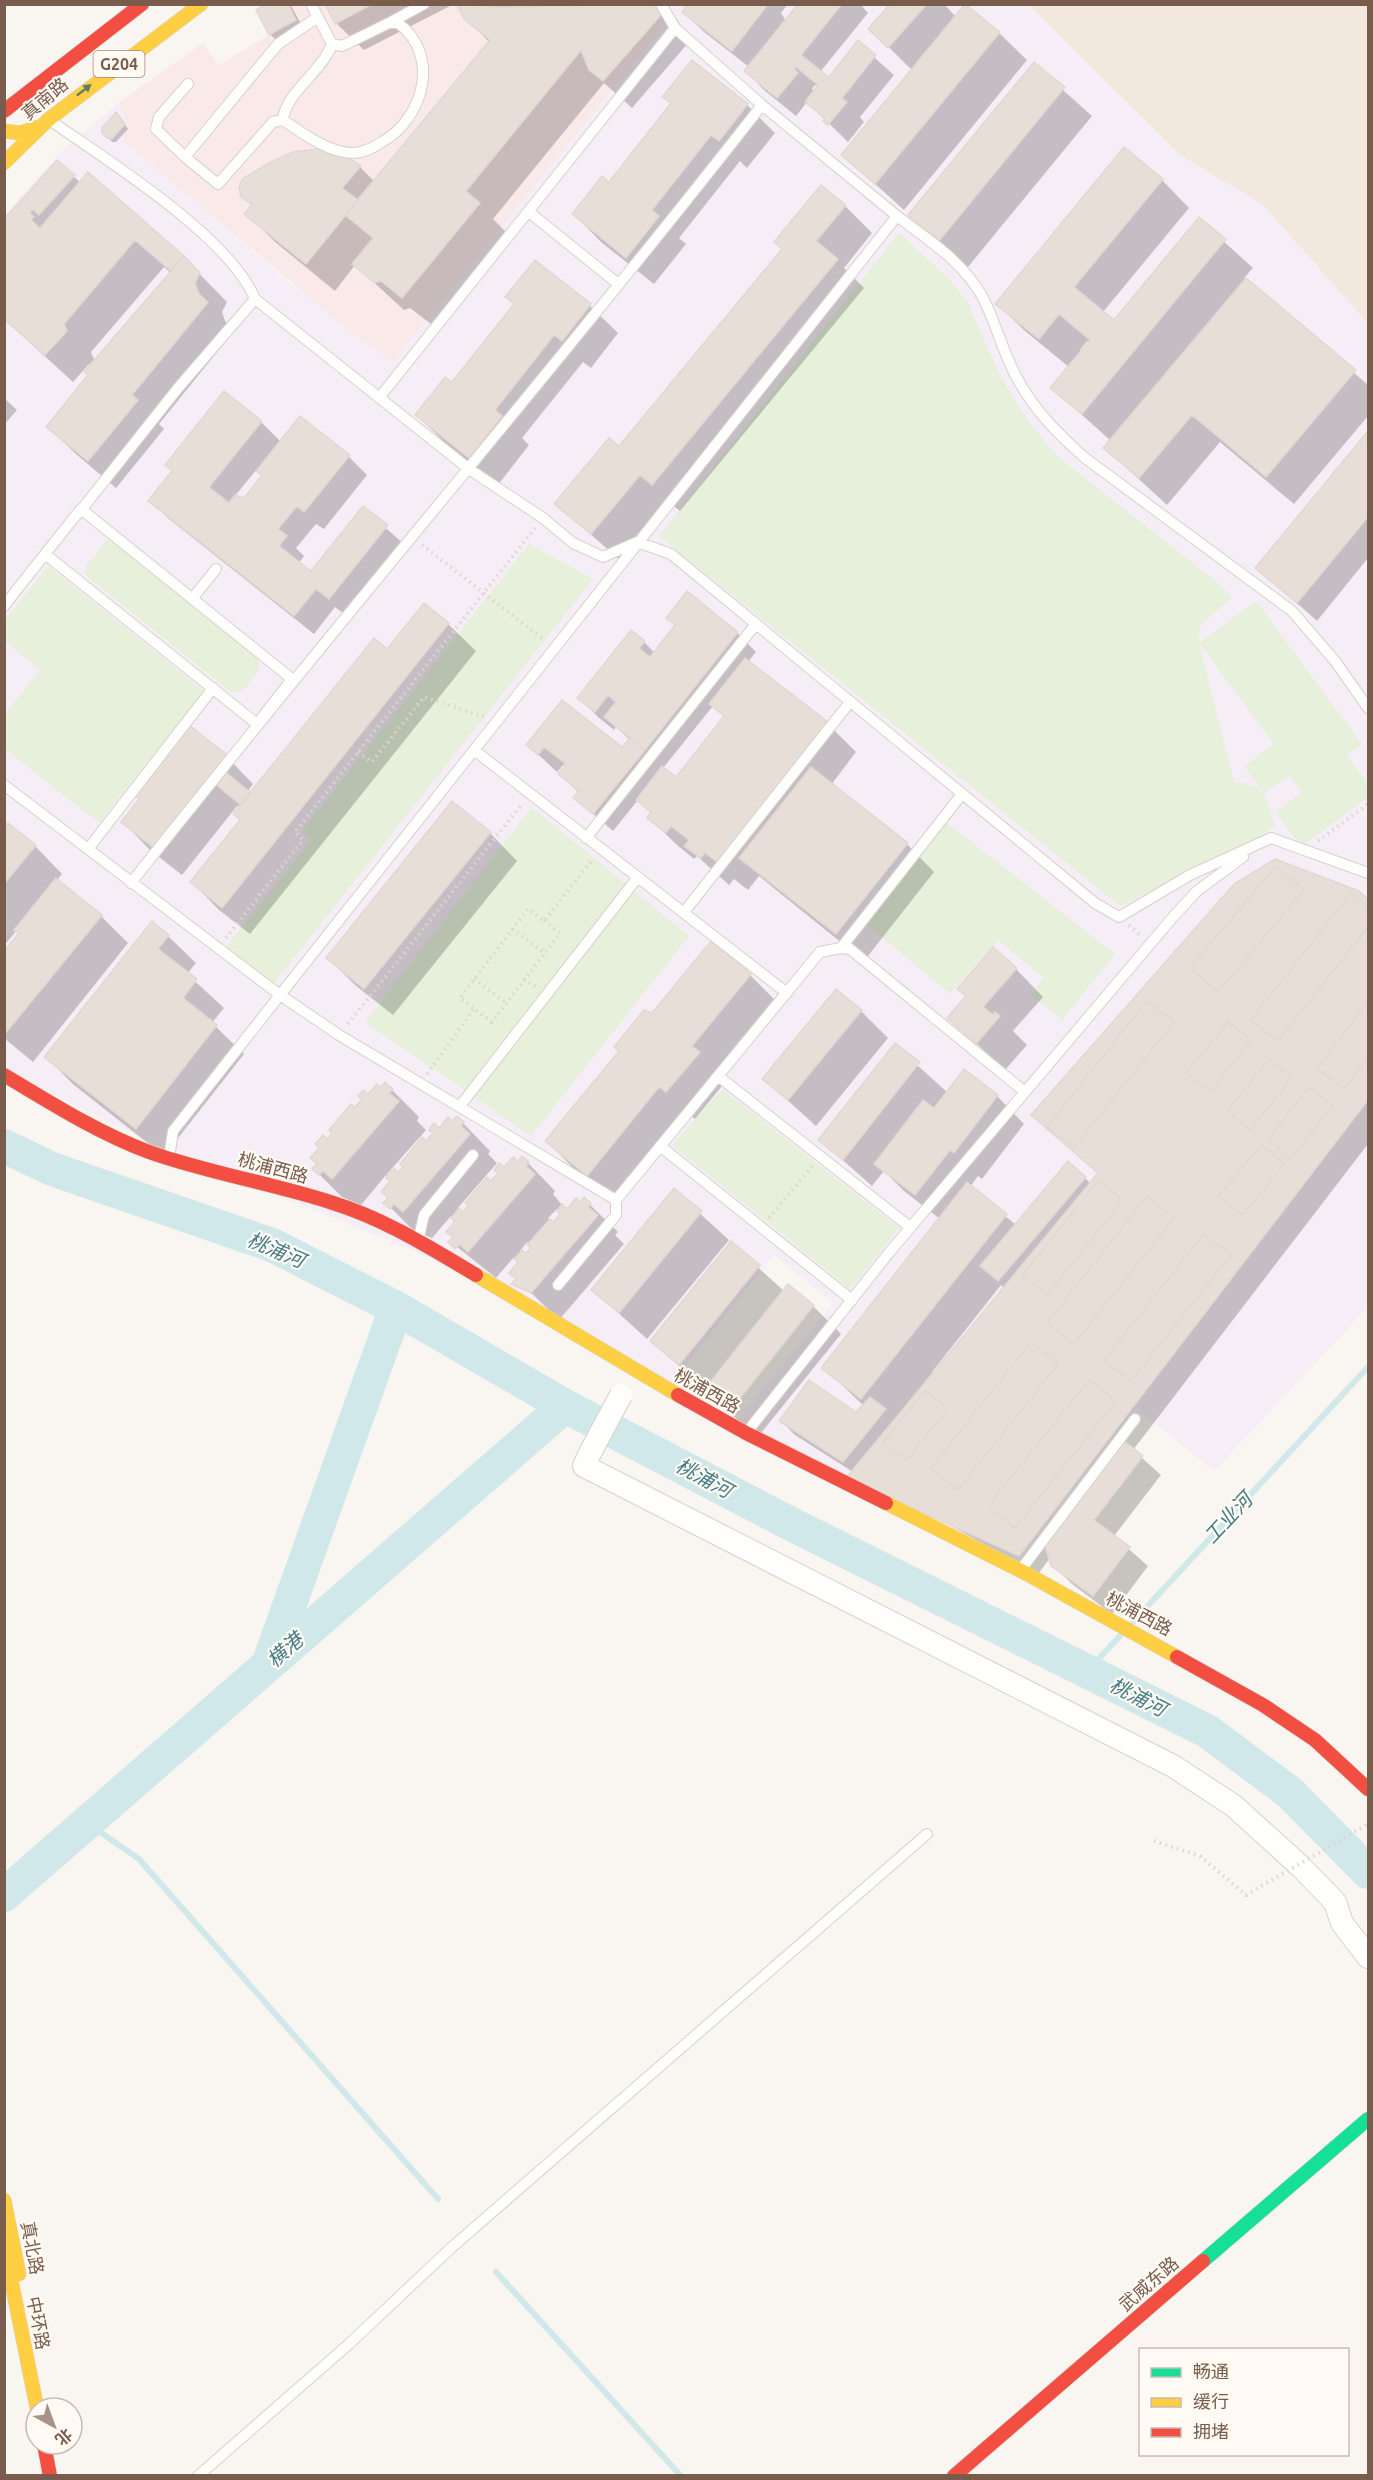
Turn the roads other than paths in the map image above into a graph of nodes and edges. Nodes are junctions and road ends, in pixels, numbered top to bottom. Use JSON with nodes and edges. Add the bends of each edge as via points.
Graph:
{"nodes":[{"id":1,"x":142,"y":4,"type":"edge"},
{"id":2,"x":201,"y":4,"type":"edge"},
{"id":3,"x":311,"y":4,"type":"edge"},
{"id":4,"x":424,"y":4,"type":"edge"},
{"id":5,"x":661,"y":4,"type":"edge"},
{"id":6,"x":318,"y":17,"type":"junction"},
{"id":7,"x":389,"y":23,"type":"junction"},
{"id":8,"x":675,"y":28,"type":"junction"},
{"id":9,"x":332,"y":44,"type":"junction"},
{"id":10,"x":188,"y":84,"type":"dead end"},
{"id":11,"x":762,"y":105,"type":"junction"},
{"id":12,"x":4,"y":111,"type":"edge"},
{"id":13,"x":283,"y":120,"type":"junction"},
{"id":14,"x":44,"y":123,"type":"junction"},
{"id":15,"x":4,"y":131,"type":"edge"},
{"id":16,"x":185,"y":157,"type":"junction"},
{"id":17,"x":4,"y":163,"type":"edge"},
{"id":18,"x":529,"y":212,"type":"junction"},
{"id":19,"x":897,"y":216,"type":"junction"},
{"id":20,"x":617,"y":283,"type":"junction"},
{"id":21,"x":255,"y":299,"type":"junction"},
{"id":22,"x":379,"y":398,"type":"junction"},
{"id":23,"x":469,"y":469,"type":"junction"},
{"id":24,"x":81,"y":509,"type":"junction"},
{"id":25,"x":637,"y":542,"type":"junction"},
{"id":26,"x":45,"y":554,"type":"junction"},
{"id":27,"x":216,"y":569,"type":"dead end"},
{"id":28,"x":192,"y":598,"type":"junction"},
{"id":29,"x":4,"y":606,"type":"edge"},
{"id":30,"x":756,"y":624,"type":"junction"},
{"id":31,"x":292,"y":679,"type":"junction"},
{"id":32,"x":213,"y":688,"type":"junction"},
{"id":33,"x":850,"y":702,"type":"junction"},
{"id":34,"x":1368,"y":708,"type":"edge"},
{"id":35,"x":257,"y":724,"type":"junction"},
{"id":36,"x":474,"y":750,"type":"junction"},
{"id":37,"x":4,"y":785,"type":"edge"},
{"id":38,"x":962,"y":794,"type":"junction"},
{"id":39,"x":586,"y":838,"type":"junction"},
{"id":40,"x":1271,"y":838,"type":"junction"},
{"id":41,"x":88,"y":849,"type":"junction"},
{"id":42,"x":1368,"y":873,"type":"edge"},
{"id":43,"x":638,"y":877,"type":"junction"},
{"id":44,"x":131,"y":883,"type":"junction"},
{"id":45,"x":684,"y":912,"type":"junction"},
{"id":46,"x":841,"y":948,"type":"junction"},
{"id":47,"x":787,"y":993,"type":"junction"},
{"id":48,"x":280,"y":995,"type":"junction"},
{"id":49,"x":4,"y":1075,"type":"edge"},
{"id":50,"x":718,"y":1076,"type":"junction"},
{"id":51,"x":1025,"y":1092,"type":"junction"},
{"id":52,"x":460,"y":1106,"type":"junction"},
{"id":53,"x":660,"y":1146,"type":"junction"},
{"id":54,"x":170,"y":1151,"type":"dead end"},
{"id":55,"x":473,"y":1155,"type":"dead end"},
{"id":56,"x":616,"y":1200,"type":"junction"},
{"id":57,"x":910,"y":1227,"type":"junction"},
{"id":58,"x":418,"y":1240,"type":"junction"},
{"id":59,"x":558,"y":1285,"type":"dead end"},
{"id":60,"x":852,"y":1300,"type":"junction"},
{"id":61,"x":634,"y":1371,"type":"junction"},
{"id":62,"x":1135,"y":1419,"type":"dead end"},
{"id":63,"x":746,"y":1433,"type":"junction"},
{"id":64,"x":1020,"y":1571,"type":"junction"},
{"id":65,"x":1368,"y":1789,"type":"edge"},
{"id":66,"x":927,"y":1833,"type":"dead end"},
{"id":67,"x":1368,"y":1957,"type":"edge"},
{"id":68,"x":1368,"y":2119,"type":"edge"},
{"id":69,"x":4,"y":2200,"type":"edge"},
{"id":70,"x":4,"y":2245,"type":"edge"},
{"id":71,"x":35,"y":2396,"type":"edge"},
{"id":72,"x":43,"y":2396,"type":"edge"},
{"id":73,"x":46,"y":2456,"type":"edge"},
{"id":74,"x":54,"y":2456,"type":"edge"},
{"id":75,"x":50,"y":2475,"type":"edge"},
{"id":76,"x":58,"y":2475,"type":"edge"},
{"id":77,"x":198,"y":2475,"type":"edge"},
{"id":78,"x":954,"y":2475,"type":"edge"}],
"edges":[{"from":1,"to":12,"type":"main road","name":"真南路","number":"G204"},
{"from":14,"to":2,"type":"main road","name":"真南路","number":"G204","one_way":true},
{"from":3,"to":6,"type":"lane"},
{"from":4,"to":7,"type":"lane"},
{"from":5,"to":8,"type":"lane"},
{"from":6,"to":9,"type":"lane"},
{"from":6,"to":16,"type":"lane","via":[[278,44]]},
{"from":7,"to":9,"type":"lane","via":[[342,46]]},
{"from":7,"to":13,"type":"lane","via":[[398,23],[410,35],[422,64],[422,92],[403,126],[369,150],[354,154],[339,151]]},
{"from":8,"to":11,"type":"lane"},
{"from":8,"to":18,"type":"lane"},
{"from":9,"to":13,"type":"lane","via":[[322,64],[284,109]]},
{"from":10,"to":16,"type":"lane","via":[[159,117],[156,129]]},
{"from":11,"to":19,"type":"lane"},
{"from":11,"to":20,"type":"lane"},
{"from":13,"to":16,"type":"lane","via":[[273,122],[218,184]]},
{"from":14,"to":15,"type":"main road","via":[[20,133]]},
{"from":14,"to":17,"type":"main road","name":"真南路","number":"G204"},
{"from":14,"to":21,"type":"lane","via":[[195,226],[231,260],[248,281]]},
{"from":18,"to":20,"type":"lane"},
{"from":18,"to":22,"type":"lane"},
{"from":19,"to":25,"type":"lane"},
{"from":19,"to":34,"type":"lane","via":[[964,271],[983,298],[1016,378],[1057,434],[1292,611],[1335,661]]},
{"from":20,"to":23,"type":"lane"},
{"from":21,"to":22,"type":"lane"},
{"from":21,"to":24,"type":"lane"},
{"from":22,"to":23,"type":"lane"},
{"from":23,"to":25,"type":"lane","via":[[573,543],[603,557]]},
{"from":23,"to":31,"type":"lane"},
{"from":24,"to":26,"type":"lane"},
{"from":24,"to":28,"type":"lane"},
{"from":25,"to":30,"type":"lane","via":[[671,554]]},
{"from":25,"to":36,"type":"lane"},
{"from":26,"to":29,"type":"lane"},
{"from":26,"to":32,"type":"lane"},
{"from":27,"to":28,"type":"lane"},
{"from":28,"to":31,"type":"lane"},
{"from":30,"to":33,"type":"lane"},
{"from":30,"to":39,"type":"lane"},
{"from":31,"to":35,"type":"lane"},
{"from":32,"to":35,"type":"lane"},
{"from":32,"to":41,"type":"lane"},
{"from":33,"to":38,"type":"lane"},
{"from":33,"to":45,"type":"lane"},
{"from":35,"to":44,"type":"lane"},
{"from":36,"to":39,"type":"lane"},
{"from":36,"to":48,"type":"lane"},
{"from":37,"to":41,"type":"lane"},
{"from":38,"to":40,"type":"lane","via":[[1095,903],[1119,917],[1190,875]]},
{"from":38,"to":46,"type":"lane"},
{"from":39,"to":43,"type":"lane"},
{"from":40,"to":42,"type":"lane"},
{"from":40,"to":51,"type":"lane","via":[[1197,891]]},
{"from":41,"to":44,"type":"lane"},
{"from":43,"to":45,"type":"lane"},
{"from":43,"to":52,"type":"lane"},
{"from":44,"to":48,"type":"lane"},
{"from":45,"to":47,"type":"lane"},
{"from":46,"to":47,"type":"lane","via":[[820,952]]},
{"from":46,"to":51,"type":"lane","via":[[850,949]]},
{"from":47,"to":50,"type":"lane"},
{"from":48,"to":52,"type":"lane","via":[[339,1035]]},
{"from":48,"to":54,"type":"lane","via":[[173,1131]]},
{"from":49,"to":58,"type":"main road","name":"桃浦西路","via":[[73,1117],[148,1152],[331,1202]]},
{"from":50,"to":53,"type":"lane"},
{"from":50,"to":57,"type":"lane"},
{"from":51,"to":57,"type":"lane"},
{"from":52,"to":56,"type":"lane"},
{"from":53,"to":56,"type":"lane"},
{"from":53,"to":60,"type":"lane"},
{"from":55,"to":58,"type":"lane","via":[[424,1215]]},
{"from":56,"to":59,"type":"lane","via":[[616,1215]]},
{"from":57,"to":60,"type":"lane"},
{"from":58,"to":61,"type":"main road","name":"桃浦西路"},
{"from":60,"to":63,"type":"lane"},
{"from":61,"to":63,"type":"main road","name":"桃浦西路"},
{"from":61,"to":67,"type":"street","bridge":true,"via":[[584,1466],[1173,1766],[1211,1789],[1258,1826],[1335,1902],[1342,1923]]},
{"from":62,"to":64,"type":"lane"},
{"from":63,"to":64,"type":"main road","name":"桃浦西路"},
{"from":64,"to":65,"type":"main road","name":"桃浦西路","via":[[1263,1705],[1315,1740]]},
{"from":66,"to":77,"type":"lane","via":[[451,2247],[349,2344]]},
{"from":68,"to":78,"type":"main road","name":"武威东路"},
{"from":69,"to":72,"type":"main road","name":"真北路"},
{"from":70,"to":71,"type":"main road","name":"中环路"},
{"from":73,"to":75,"type":"main road"},
{"from":74,"to":76,"type":"main road"}]}
